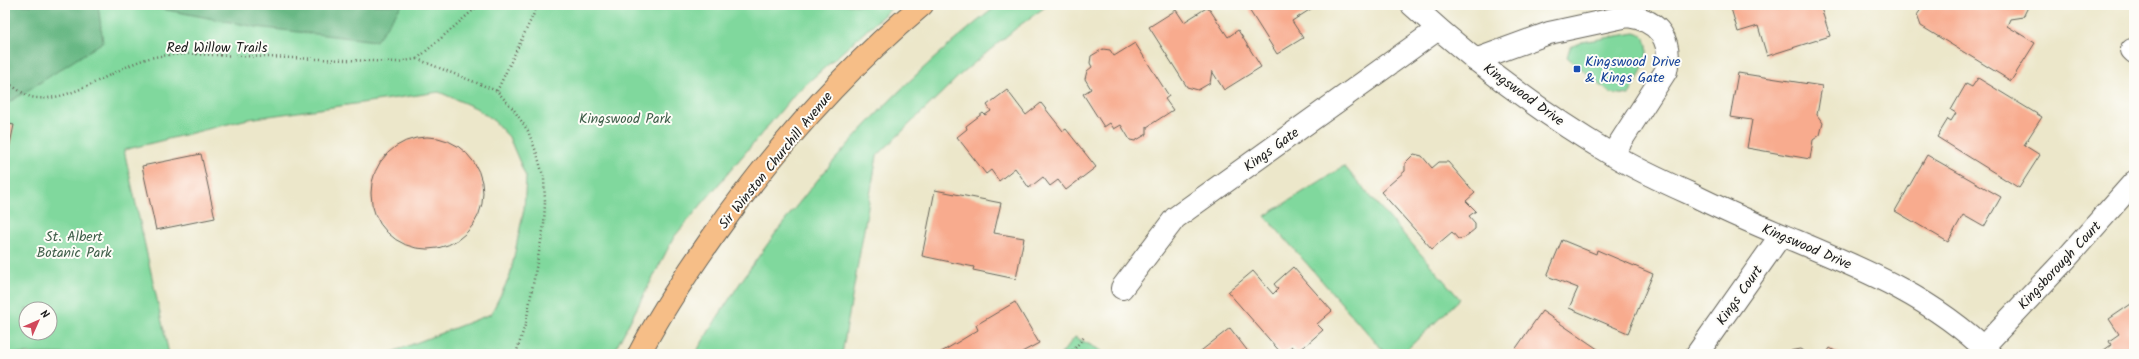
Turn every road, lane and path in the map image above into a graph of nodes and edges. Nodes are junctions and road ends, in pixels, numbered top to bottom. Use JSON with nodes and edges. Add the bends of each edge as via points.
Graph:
{"nodes":[{"id":1,"x":479,"y":5,"type":"edge"},
{"id":2,"x":538,"y":5,"type":"edge"},
{"id":3,"x":922,"y":5,"type":"edge"},
{"id":4,"x":1412,"y":5,"type":"edge"},
{"id":5,"x":1434,"y":5,"type":"edge"},
{"id":6,"x":1438,"y":29,"type":"junction"},
{"id":7,"x":417,"y":59,"type":"junction"},
{"id":8,"x":1475,"y":60,"type":"junction"},
{"id":9,"x":5,"y":81,"type":"edge"},
{"id":10,"x":497,"y":91,"type":"junction"},
{"id":11,"x":1612,"y":155,"type":"junction"},
{"id":12,"x":2134,"y":182,"type":"edge"},
{"id":13,"x":1781,"y":235,"type":"junction"},
{"id":14,"x":1122,"y":288,"type":"dead end"},
{"id":15,"x":1085,"y":336,"type":"dead end"},
{"id":16,"x":1986,"y":350,"type":"edge"},
{"id":17,"x":516,"y":354,"type":"edge"},
{"id":18,"x":639,"y":354,"type":"edge"},
{"id":19,"x":1070,"y":354,"type":"edge"},
{"id":20,"x":1696,"y":354,"type":"edge"}],
"edges":[{"from":1,"to":7,"type":"path"},
{"from":2,"to":10,"type":"path"},
{"from":3,"to":18,"type":"main road","name":"Sir Winston Churchill Avenue","via":[[844,76],[741,196],[685,276]]},
{"from":4,"to":6,"type":"street","name":"Kingswood Drive"},
{"from":5,"to":6,"type":"street"},
{"from":6,"to":8,"type":"street","name":"Kingswood Drive"},
{"from":6,"to":14,"type":"street","name":"Kings Gate","via":[[1175,218]]},
{"from":7,"to":9,"type":"path","name":"Red Willow Trails","via":[[397,62],[168,55],[144,59],[79,89],[61,96],[47,97],[31,96]]},
{"from":7,"to":10,"type":"path"},
{"from":8,"to":11,"type":"street","name":"Kingswood Drive","via":[[1542,109]]},
{"from":8,"to":11,"type":"street","name":"Kingswood Drive","via":[[1557,31],[1628,16],[1648,22],[1657,28],[1668,48],[1667,66],[1660,82]]},
{"from":10,"to":17,"type":"path","via":[[528,131],[542,173],[545,202],[544,225],[526,322]]},
{"from":11,"to":13,"type":"street","name":"Kingswood Drive","via":[[1691,195]]},
{"from":12,"to":16,"type":"street","name":"Kingsborough Court"},
{"from":13,"to":16,"type":"street","name":"Kingswood Drive","via":[[1876,276],[1912,295],[1947,317]]},
{"from":13,"to":20,"type":"street","name":"Kings Court"},
{"from":15,"to":19,"type":"path"}]}
